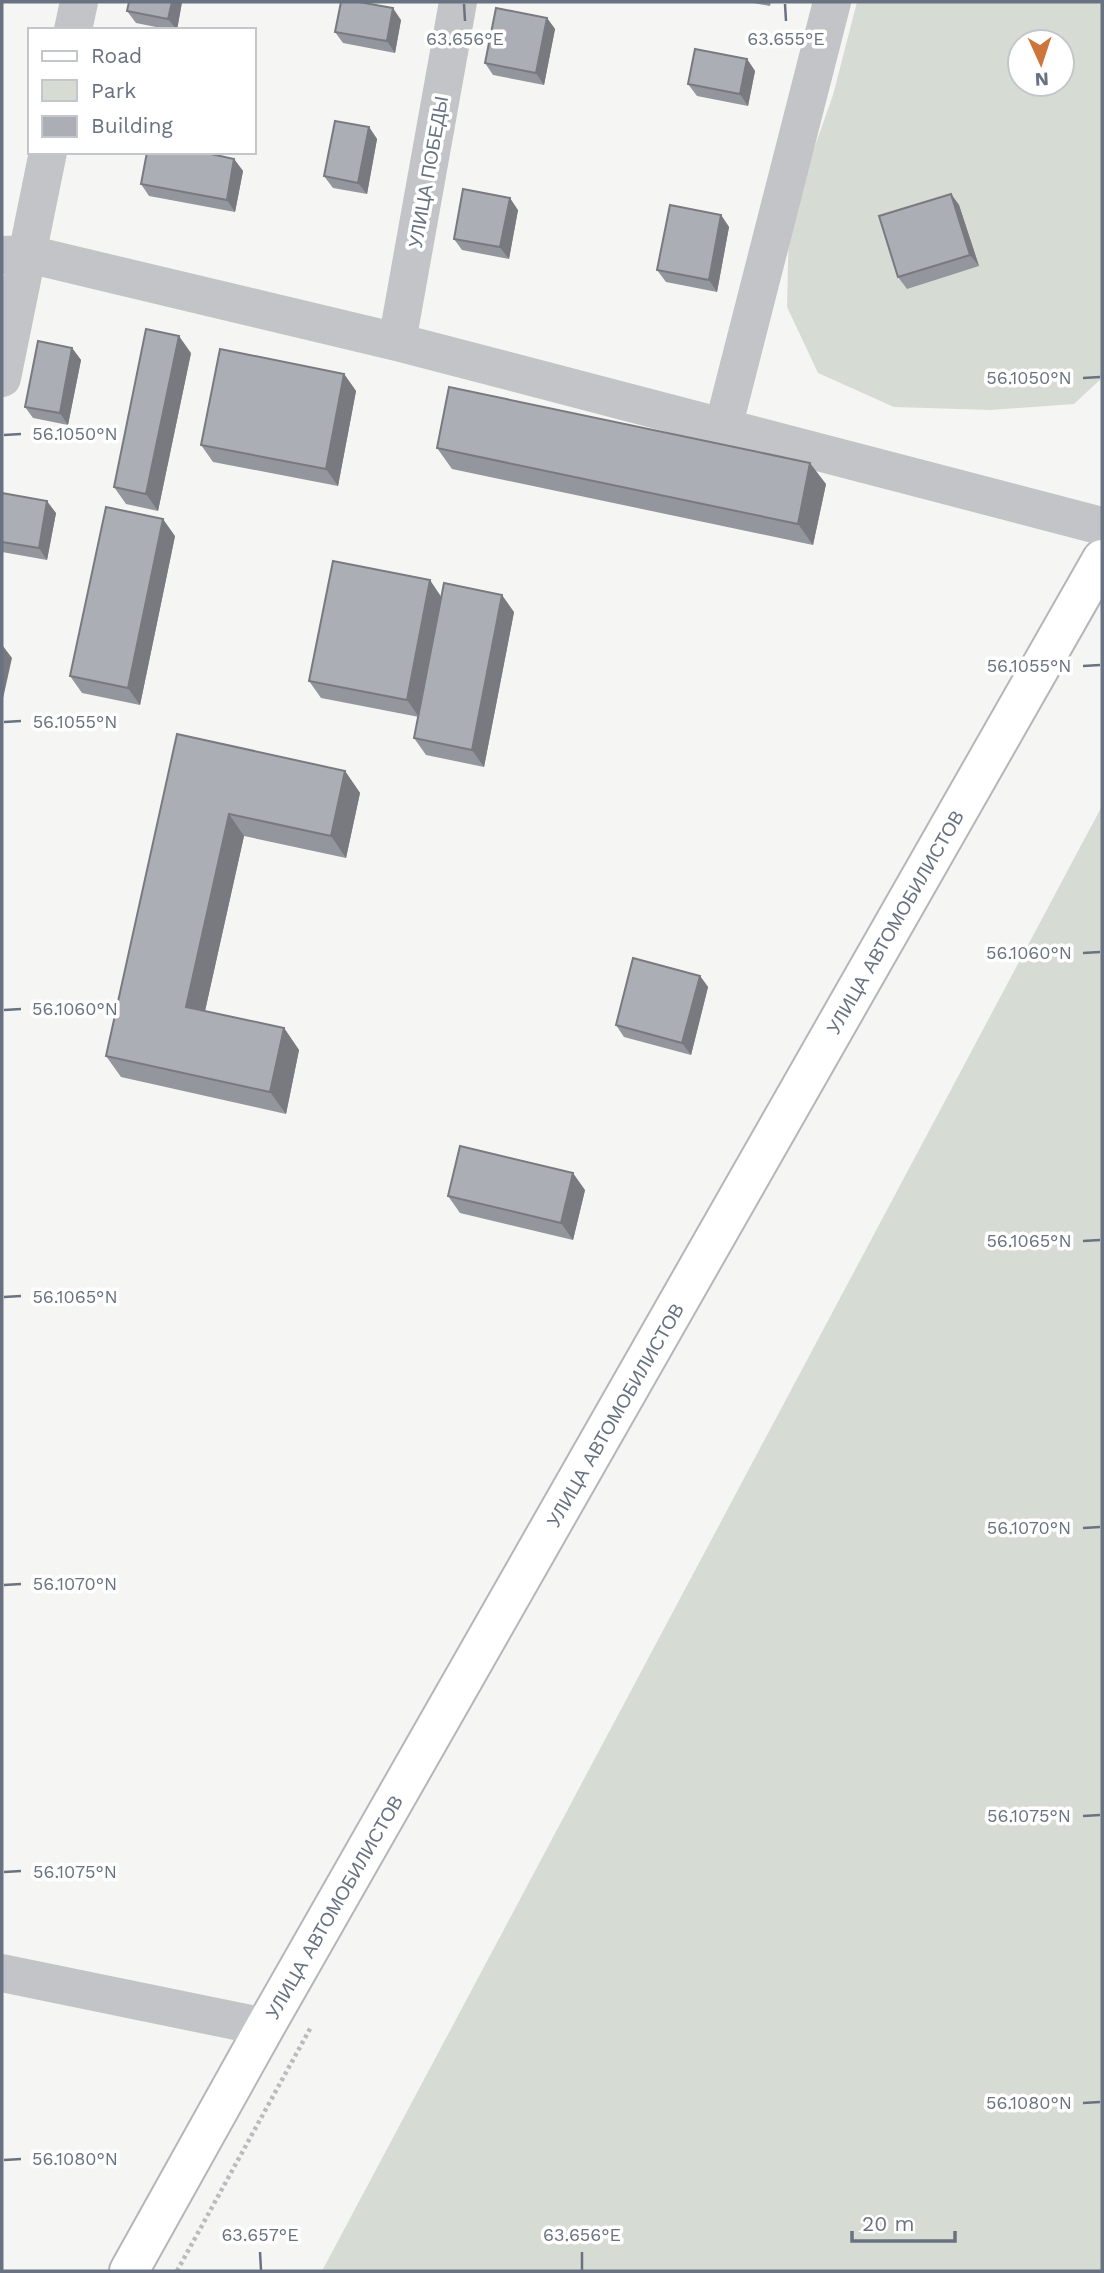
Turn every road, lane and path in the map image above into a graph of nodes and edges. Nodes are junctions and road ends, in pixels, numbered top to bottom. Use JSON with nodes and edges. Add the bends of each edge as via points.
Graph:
{"nodes":[{"id":1,"x":79,"y":2,"type":"edge"},
{"id":2,"x":458,"y":2,"type":"edge"},
{"id":3,"x":832,"y":2,"type":"edge"},
{"id":4,"x":74,"y":28,"type":"edge"},
{"id":5,"x":47,"y":154,"type":"edge"},
{"id":6,"x":15,"y":254,"type":"edge"},
{"id":7,"x":397,"y":342,"type":"junction"},
{"id":8,"x":2,"y":378,"type":"edge"},
{"id":9,"x":723,"y":428,"type":"junction"},
{"id":10,"x":1102,"y":526,"type":"edge"},
{"id":11,"x":1102,"y":559,"type":"edge"},
{"id":12,"x":2,"y":1972,"type":"edge"},
{"id":13,"x":265,"y":2027,"type":"junction"},
{"id":14,"x":129,"y":2271,"type":"edge"}],
"edges":[{"from":1,"to":4,"type":"street"},
{"from":2,"to":7,"type":"street","name":"УЛИЦА ПОБЕДЫ"},
{"from":3,"to":9,"type":"street"},
{"from":5,"to":6,"type":"street"},
{"from":6,"to":7,"type":"street"},
{"from":6,"to":8,"type":"street"},
{"from":7,"to":9,"type":"street"},
{"from":9,"to":10,"type":"street"},
{"from":11,"to":13,"type":"main road","name":"УЛИЦА АВТОМОБИЛИСТОВ"},
{"from":12,"to":13,"type":"street"},
{"from":13,"to":14,"type":"main road","name":"УЛИЦА АВТОМОБИЛИСТОВ"}]}
